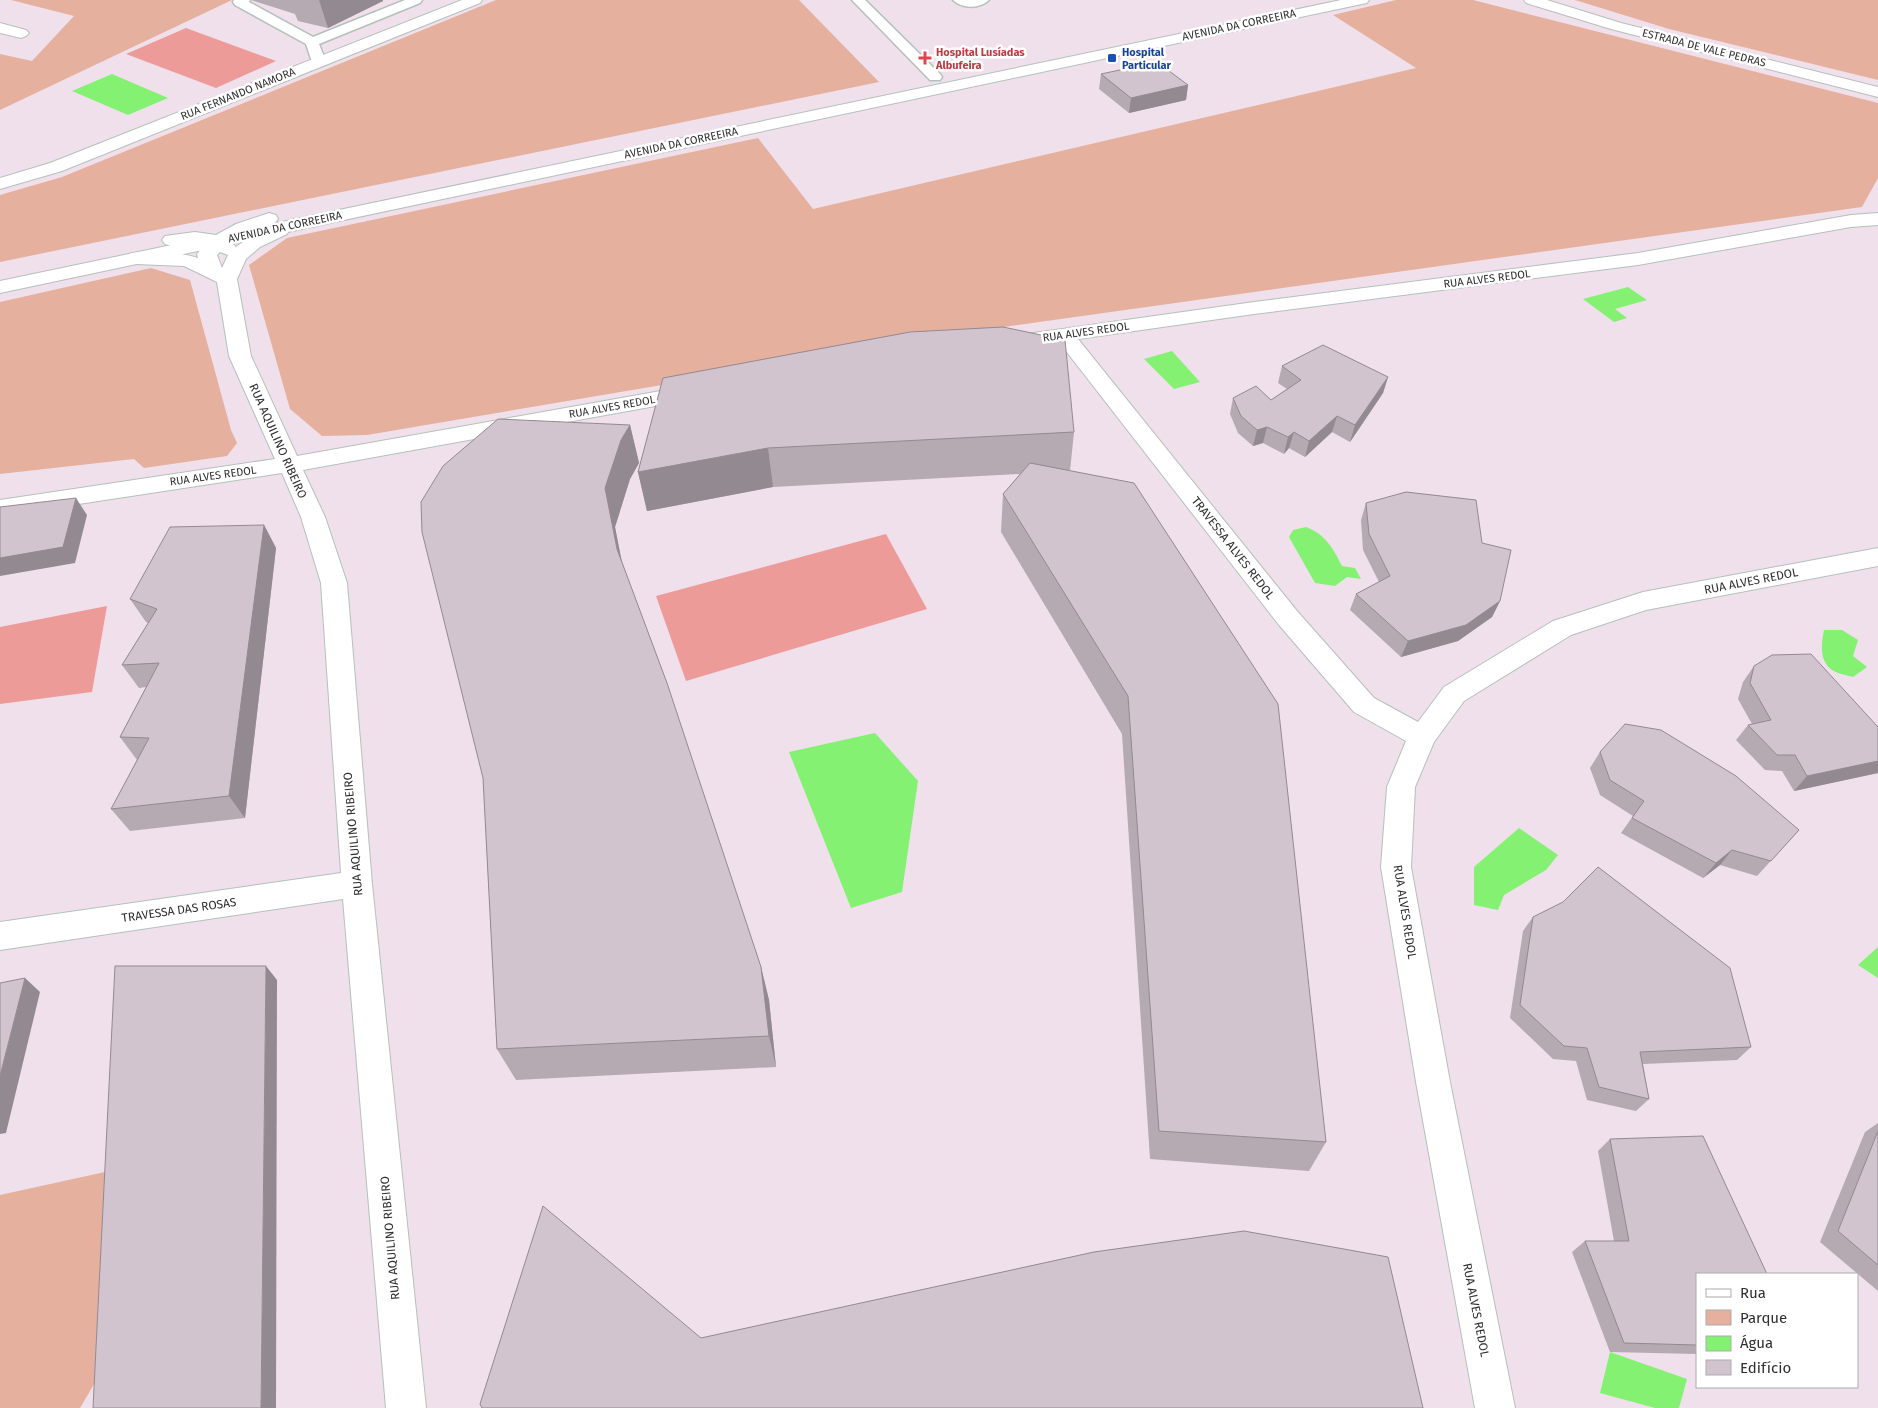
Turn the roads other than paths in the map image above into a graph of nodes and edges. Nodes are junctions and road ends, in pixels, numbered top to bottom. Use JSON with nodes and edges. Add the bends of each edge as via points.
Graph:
{"nodes":[{"id":1,"x":244,"y":0,"type":"edge"},
{"id":2,"x":416,"y":0,"type":"edge"},
{"id":3,"x":475,"y":0,"type":"edge"},
{"id":4,"x":858,"y":0,"type":"edge"},
{"id":5,"x":959,"y":0,"type":"edge"},
{"id":6,"x":983,"y":0,"type":"edge"},
{"id":7,"x":1306,"y":0,"type":"edge"},
{"id":8,"x":1362,"y":0,"type":"edge"},
{"id":9,"x":1531,"y":0,"type":"edge"},
{"id":10,"x":0,"y":28,"type":"edge"},
{"id":11,"x":21,"y":33,"type":"dead end"},
{"id":12,"x":312,"y":42,"type":"junction"},
{"id":13,"x":319,"y":62,"type":"junction"},
{"id":14,"x":935,"y":77,"type":"junction"},
{"id":15,"x":1878,"y":92,"type":"edge"},
{"id":16,"x":0,"y":184,"type":"edge"},
{"id":17,"x":1878,"y":219,"type":"edge"},
{"id":18,"x":269,"y":220,"type":"junction"},
{"id":19,"x":288,"y":226,"type":"junction"},
{"id":20,"x":172,"y":240,"type":"junction"},
{"id":21,"x":219,"y":241,"type":"junction"},
{"id":22,"x":136,"y":258,"type":"junction"},
{"id":23,"x":225,"y":268,"type":"junction"},
{"id":24,"x":0,"y":276,"type":"edge"},
{"id":25,"x":0,"y":287,"type":"edge"},
{"id":26,"x":1065,"y":336,"type":"junction"},
{"id":27,"x":989,"y":344,"type":"edge"},
{"id":28,"x":709,"y":389,"type":"edge"},
{"id":29,"x":288,"y":465,"type":"junction"},
{"id":30,"x":0,"y":508,"type":"edge"},
{"id":31,"x":1878,"y":557,"type":"edge"},
{"id":32,"x":1422,"y":737,"type":"junction"},
{"id":33,"x":357,"y":884,"type":"junction"},
{"id":34,"x":0,"y":936,"type":"edge"},
{"id":35,"x":406,"y":1408,"type":"edge"},
{"id":36,"x":1495,"y":1408,"type":"edge"}],
"edges":[{"from":1,"to":12,"type":"lane","via":[[239,2]]},
{"from":2,"to":12,"type":"lane"},
{"from":3,"to":13,"type":"street","name":"RUA FERNANDO NAMORA"},
{"from":4,"to":14,"type":"lane"},
{"from":5,"to":6,"type":"lane","via":[[971,4]]},
{"from":7,"to":14,"type":"street","name":"AVENIDA DA CORREEIRA"},
{"from":8,"to":19,"type":"street","name":"AVENIDA DA CORREEIRA"},
{"from":9,"to":15,"type":"street","name":"ESTRADA DE VALE PEDRAS","via":[[1616,26]]},
{"from":10,"to":11,"type":"street"},
{"from":12,"to":13,"type":"lane"},
{"from":13,"to":16,"type":"street","name":"RUA FERNANDO NAMORA","via":[[56,167]]},
{"from":14,"to":18,"type":"street","name":"AVENIDA DA CORREEIRA"},
{"from":17,"to":26,"type":"street","name":"RUA ALVES REDOL","via":[[1638,259]]},
{"from":18,"to":20,"type":"street","name":"AVENIDA DA CORREEIRA"},
{"from":18,"to":21,"type":"street","via":[[229,233]]},
{"from":19,"to":21,"type":"street","name":"AVENIDA DA CORREEIRA"},
{"from":19,"to":23,"type":"street","via":[[253,243]]},
{"from":20,"to":21,"type":"street","via":[[211,238]]},
{"from":20,"to":24,"type":"street","name":"AVENIDA DA CORREEIRA"},
{"from":21,"to":22,"type":"street","name":"AVENIDA DA CORREEIRA"},
{"from":21,"to":23,"type":"street"},
{"from":21,"to":23,"type":"street","name":"RUA AQUILINO RIBEIRO","via":[[208,254]]},
{"from":22,"to":23,"type":"street","via":[[176,258]]},
{"from":22,"to":25,"type":"street","name":"AVENIDA DA CORREEIRA"},
{"from":23,"to":29,"type":"street","name":"RUA AQUILINO RIBEIRO","via":[[240,356]]},
{"from":26,"to":27,"type":"street","name":"RUA ALVES REDOL"},
{"from":26,"to":32,"type":"street","name":"TRAVESSA ALVES REDOL","via":[[1288,618],[1364,705]]},
{"from":28,"to":29,"type":"street","name":"RUA ALVES REDOL"},
{"from":29,"to":30,"type":"street","name":"RUA ALVES REDOL"},
{"from":29,"to":33,"type":"street","name":"RUA AQUILINO RIBEIRO","via":[[313,517],[334,583]]},
{"from":31,"to":32,"type":"street","name":"RUA ALVES REDOL","via":[[1643,601],[1562,628],[1454,694]]},
{"from":32,"to":36,"type":"street","name":"RUA ALVES REDOL","via":[[1401,787],[1396,867],[1432,1082]]},
{"from":33,"to":34,"type":"street","name":"TRAVESSA DAS ROSAS"},
{"from":33,"to":35,"type":"street","name":"RUA AQUILINO RIBEIRO"}]}
